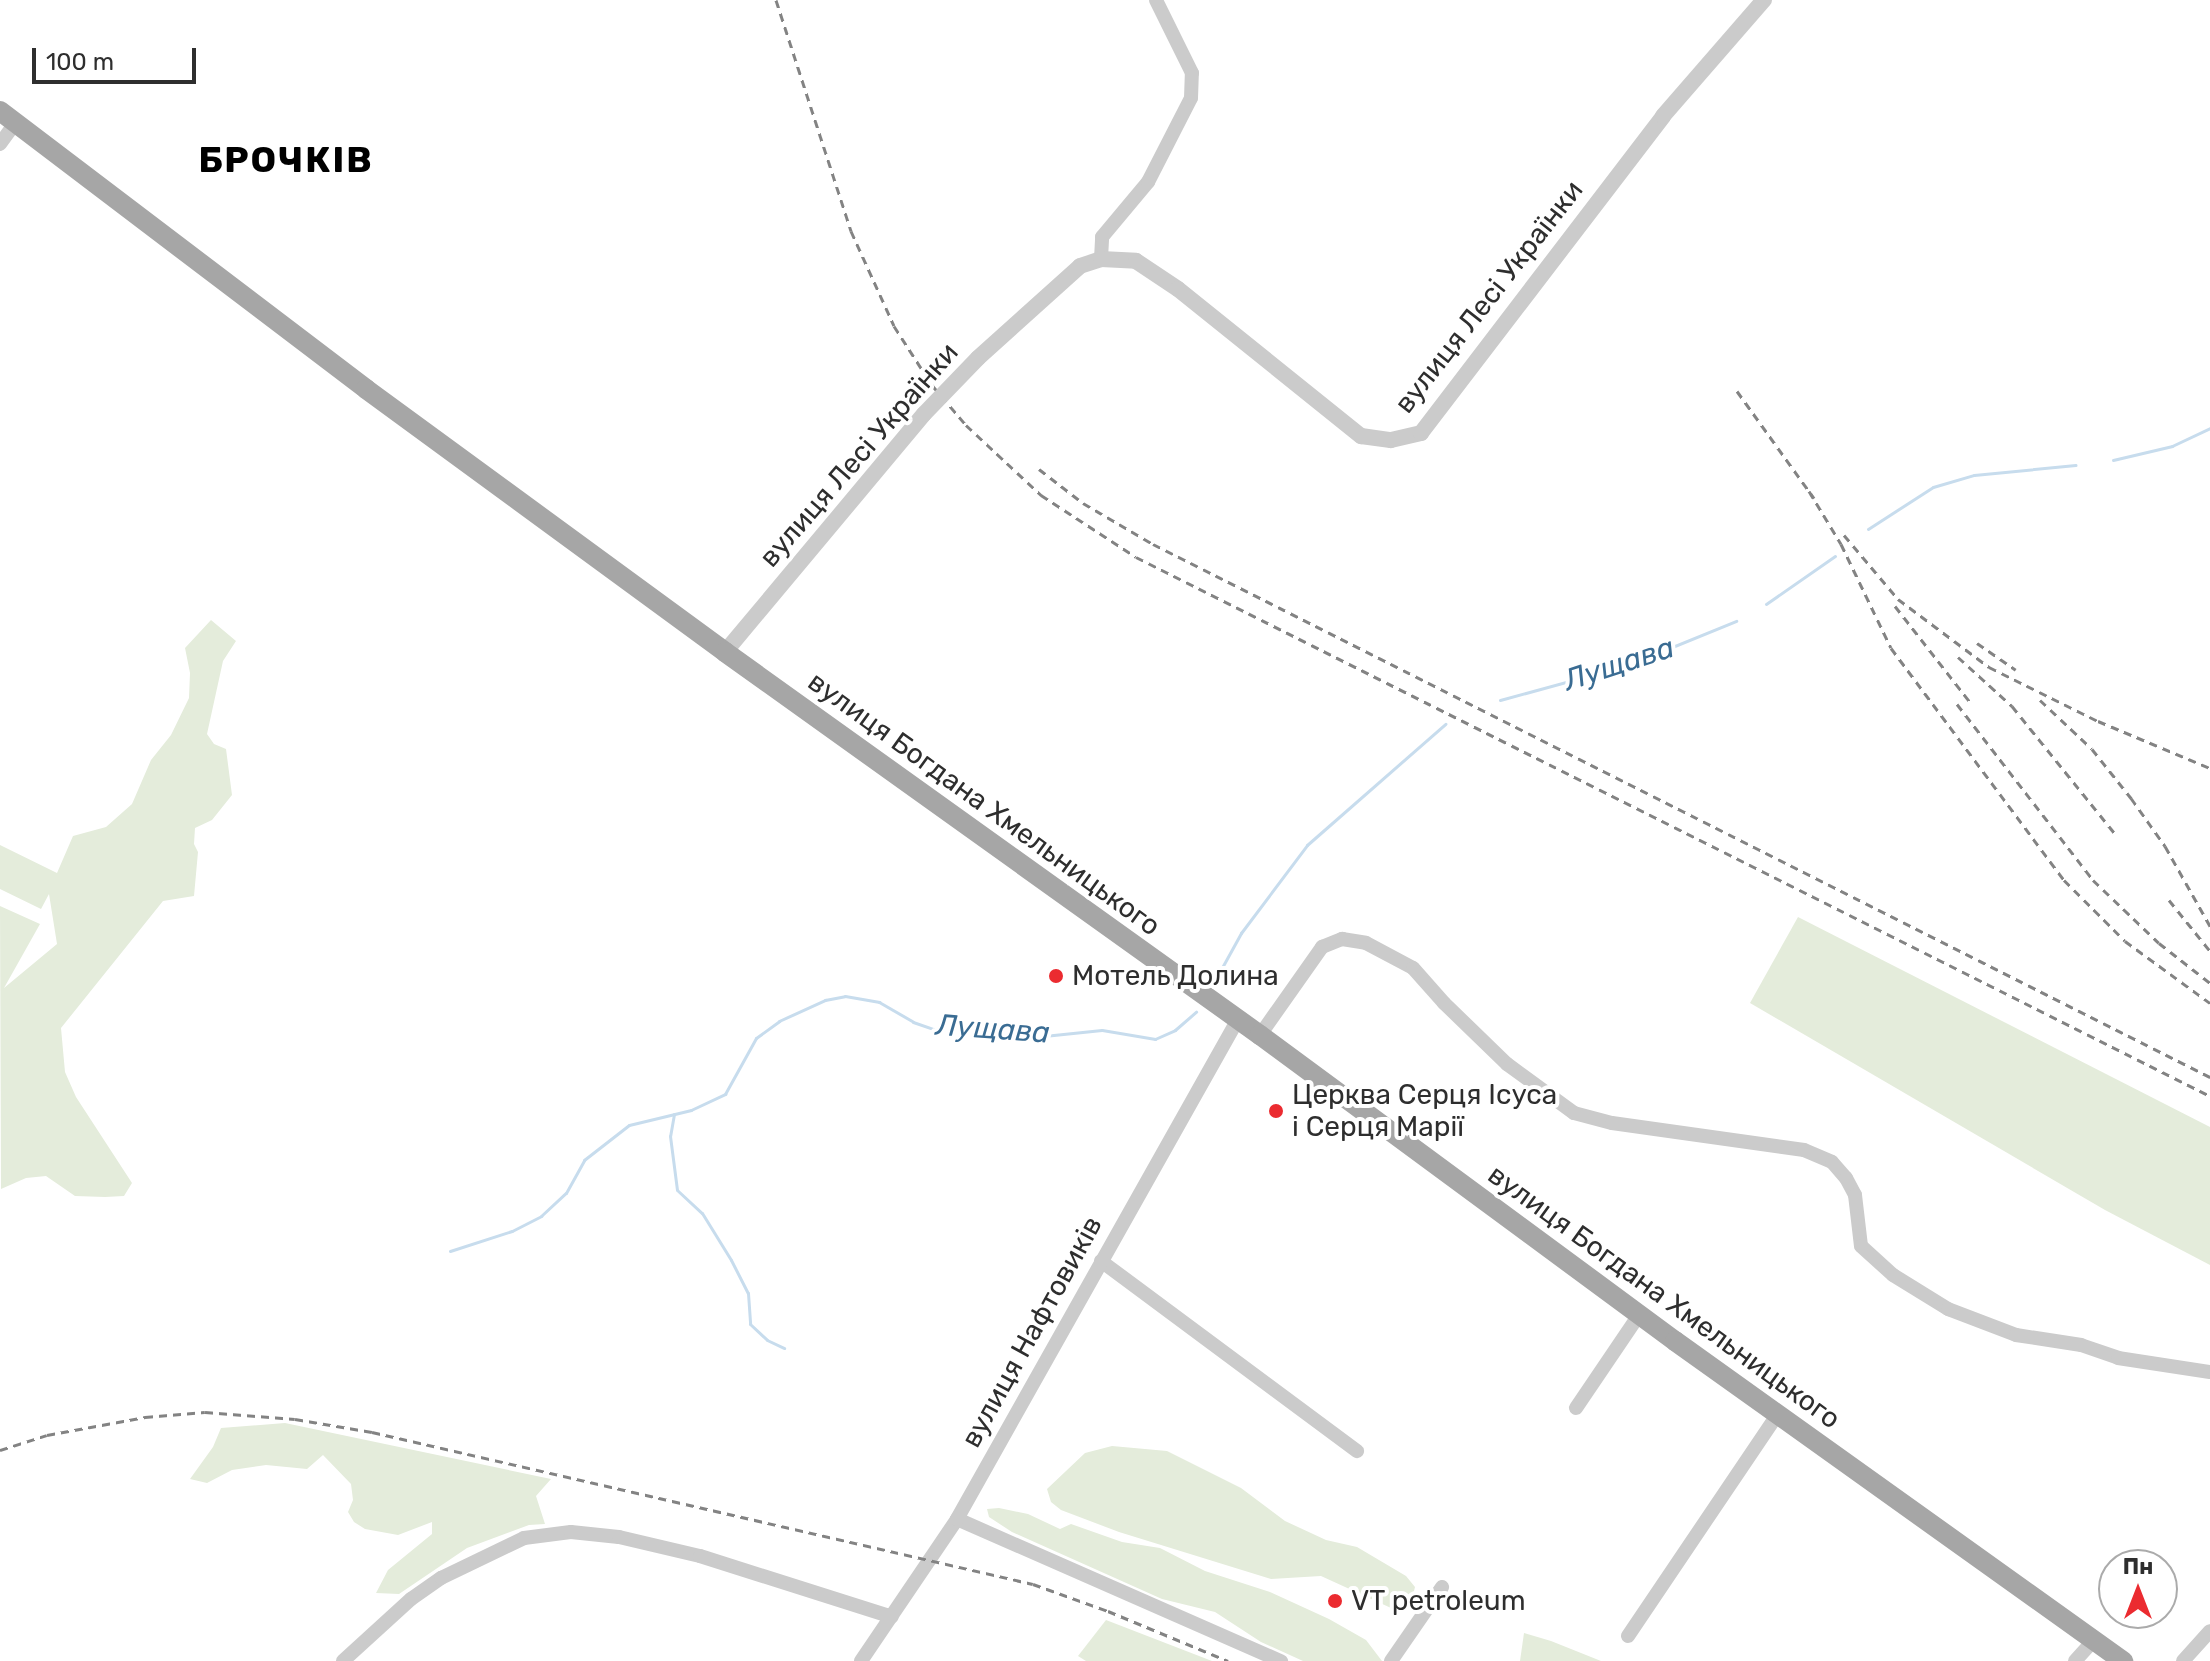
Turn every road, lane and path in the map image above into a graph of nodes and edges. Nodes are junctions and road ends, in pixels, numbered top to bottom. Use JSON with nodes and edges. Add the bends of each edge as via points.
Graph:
{"nodes":[{"id":1,"x":1156,"y":0,"type":"edge"},
{"id":2,"x":1764,"y":0,"type":"edge"},
{"id":3,"x":8,"y":117,"type":"edge"},
{"id":4,"x":0,"y":144,"type":"edge"},
{"id":5,"x":1101,"y":259,"type":"junction"},
{"id":6,"x":725,"y":652,"type":"junction"},
{"id":7,"x":1237,"y":1021,"type":"junction"},
{"id":8,"x":1260,"y":1035,"type":"junction"},
{"id":9,"x":1101,"y":1261,"type":"junction"},
{"id":10,"x":1639,"y":1315,"type":"junction"},
{"id":11,"x":2210,"y":1372,"type":"edge"},
{"id":12,"x":1576,"y":1408,"type":"dead end"},
{"id":13,"x":1778,"y":1414,"type":"junction"},
{"id":14,"x":1357,"y":1451,"type":"dead end"},
{"id":15,"x":957,"y":1519,"type":"junction"},
{"id":16,"x":1442,"y":1587,"type":"dead end"},
{"id":17,"x":892,"y":1617,"type":"junction"},
{"id":18,"x":2210,"y":1631,"type":"edge"},
{"id":19,"x":1628,"y":1636,"type":"dead end"},
{"id":20,"x":2094,"y":1640,"type":"junction"},
{"id":21,"x":343,"y":1661,"type":"edge"},
{"id":22,"x":861,"y":1661,"type":"edge"},
{"id":23,"x":1281,"y":1661,"type":"edge"},
{"id":24,"x":1391,"y":1661,"type":"edge"},
{"id":25,"x":2075,"y":1661,"type":"edge"},
{"id":26,"x":2123,"y":1661,"type":"edge"},
{"id":27,"x":2183,"y":1661,"type":"edge"}],
"edges":[{"from":1,"to":5,"type":"street","via":[[1192,73],[1191,98],[1148,182],[1102,237]]},
{"from":2,"to":5,"type":"street","name":"вулиця Лесі Українки","via":[[1663,116],[1421,433],[1391,440],[1361,436],[1178,289],[1136,261]]},
{"from":3,"to":4,"type":"street"},
{"from":3,"to":6,"type":"main road","name":"вулиця Богдана Хмельницького"},
{"from":5,"to":6,"type":"street","name":"вулиця Лесі Українки","bridge":true,"via":[[1080,266],[924,414]]},
{"from":6,"to":7,"type":"main road","name":"вулиця Богдана Хмельницького"},
{"from":7,"to":8,"type":"main road","name":"вулиця Богдана Хмельницького"},
{"from":7,"to":9,"type":"street","name":"вулиця Нафтовиків"},
{"from":8,"to":10,"type":"main road","name":"вулиця Богдана Хмельницького"},
{"from":8,"to":11,"type":"street","via":[[1322,947],[1342,939],[1366,943],[1413,968],[1507,1064],[1574,1113],[1804,1150],[1832,1162],[1855,1195],[1861,1246],[1893,1275],[1948,1309],[2016,1335]]},
{"from":9,"to":14,"type":"street"},
{"from":9,"to":15,"type":"street","name":"вулиця Нафтовиків"},
{"from":10,"to":12,"type":"street"},
{"from":10,"to":13,"type":"main road","name":"вулиця Богдана Хмельницького"},
{"from":13,"to":19,"type":"street"},
{"from":13,"to":20,"type":"main road","name":"вулиця Богдана Хмельницького"},
{"from":15,"to":17,"type":"street","name":"вулиця Нафтовиків"},
{"from":15,"to":23,"type":"street"},
{"from":16,"to":24,"type":"street"},
{"from":17,"to":21,"type":"street","via":[[700,1556],[571,1532],[524,1538],[441,1578]]},
{"from":17,"to":22,"type":"street","name":"вулиця Нафтовиків"},
{"from":18,"to":27,"type":"street"},
{"from":20,"to":25,"type":"street"},
{"from":20,"to":26,"type":"main road","name":"вулиця Богдана Хмельницького"}]}
